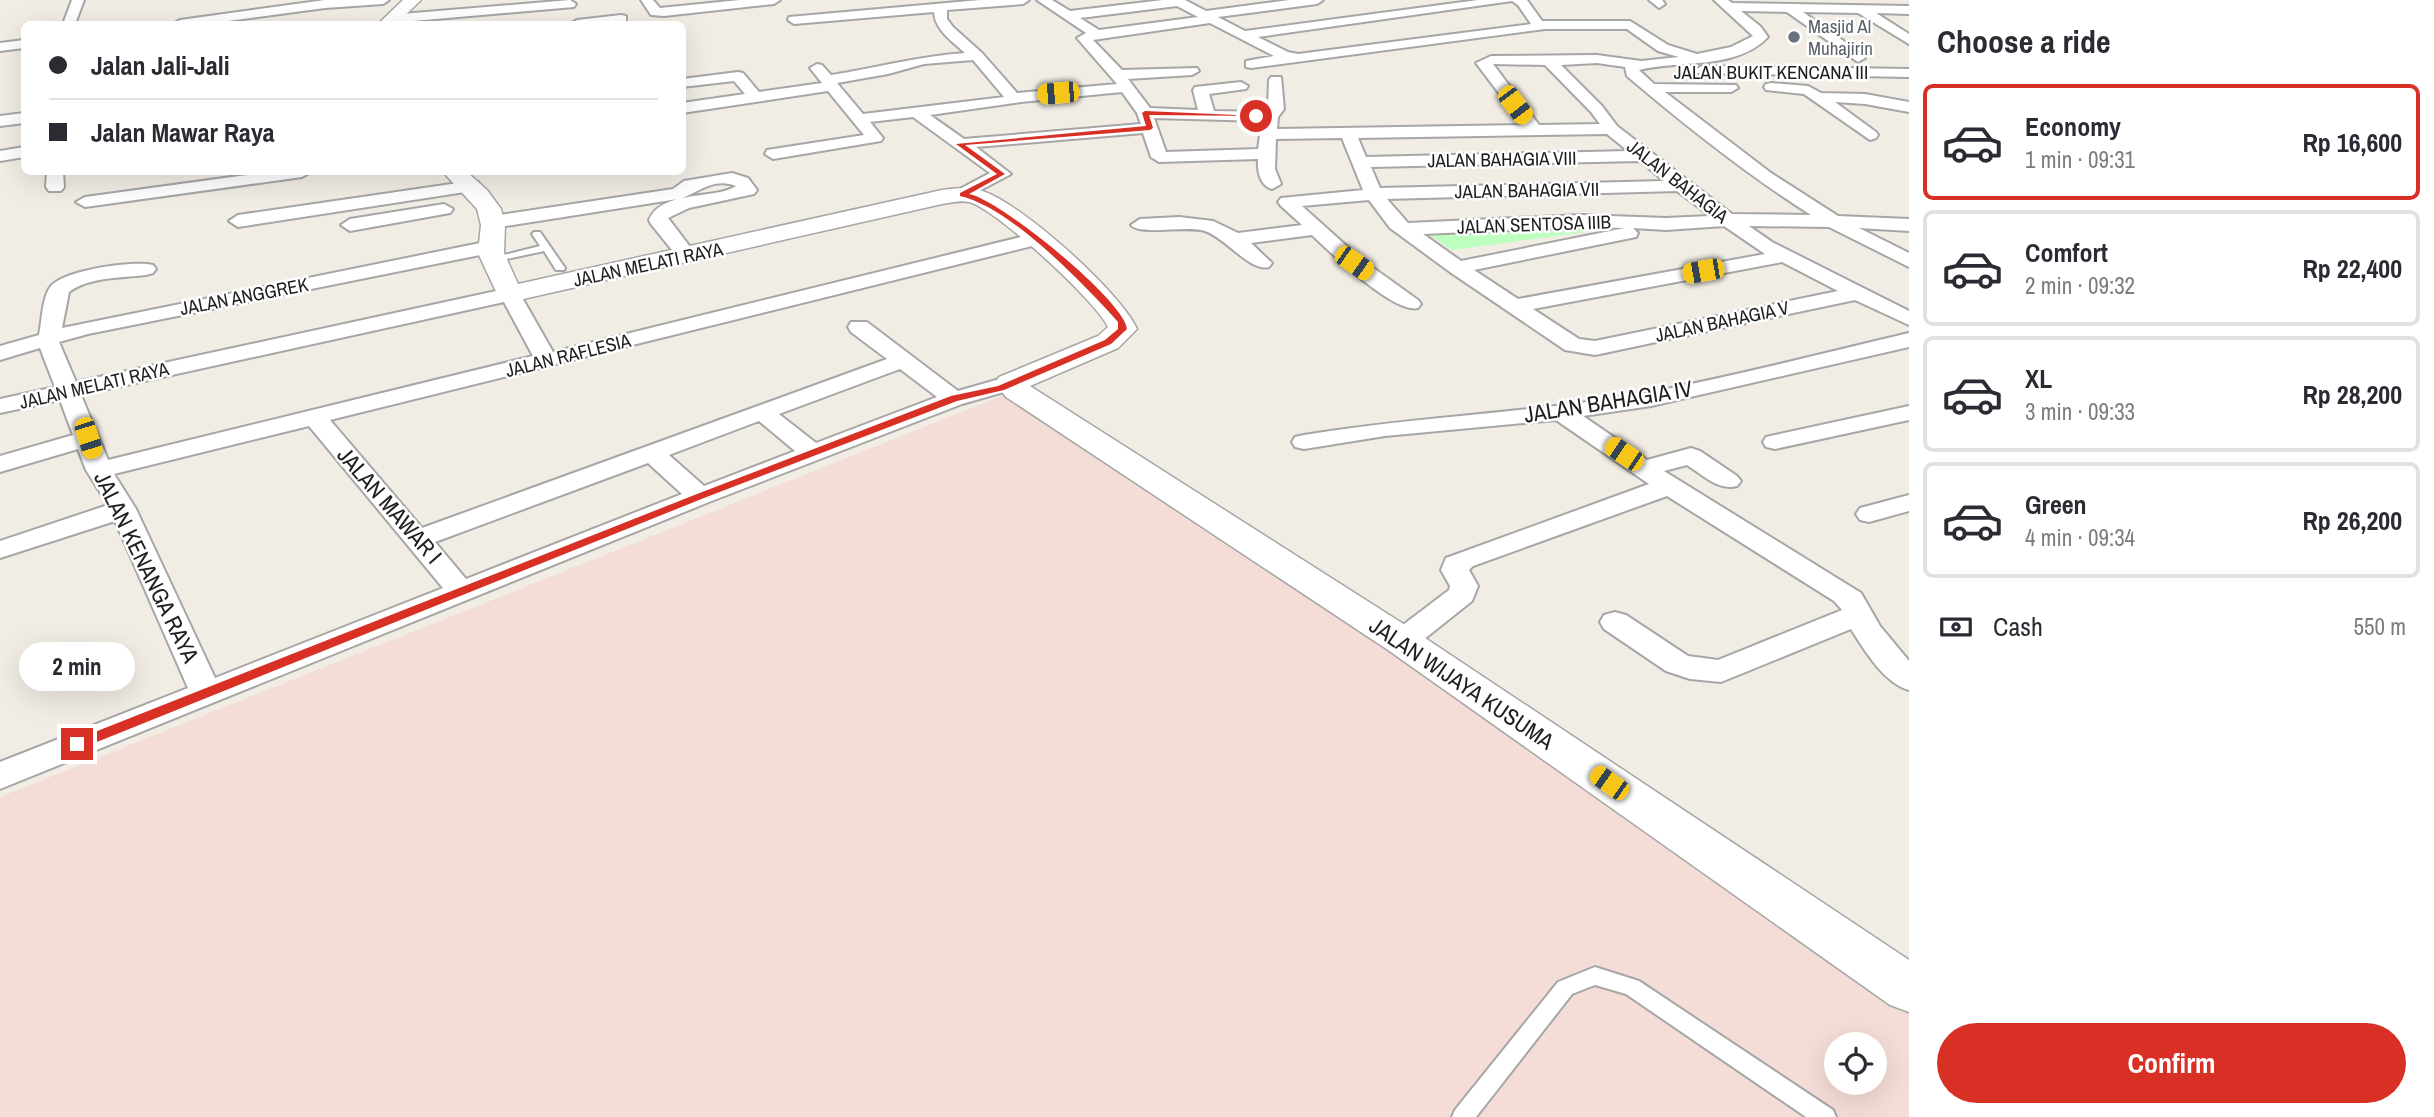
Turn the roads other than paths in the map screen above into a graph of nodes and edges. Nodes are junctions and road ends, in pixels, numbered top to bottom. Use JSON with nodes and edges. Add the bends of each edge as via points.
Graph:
{"nodes":[{"id":1,"x":78,"y":0,"type":"edge"},
{"id":2,"x":281,"y":0,"type":"edge"},
{"id":3,"x":383,"y":0,"type":"edge"},
{"id":4,"x":413,"y":0,"type":"edge"},
{"id":5,"x":647,"y":0,"type":"edge"},
{"id":6,"x":775,"y":0,"type":"edge"},
{"id":7,"x":955,"y":0,"type":"edge"},
{"id":8,"x":1023,"y":0,"type":"edge"},
{"id":9,"x":1043,"y":0,"type":"edge"},
{"id":10,"x":1317,"y":0,"type":"edge"},
{"id":11,"x":1381,"y":0,"type":"edge"},
{"id":12,"x":1506,"y":0,"type":"edge"},
{"id":13,"x":1517,"y":0,"type":"edge"},
{"id":14,"x":1846,"y":0,"type":"edge"},
{"id":15,"x":238,"y":1,"type":"edge"},
{"id":16,"x":1177,"y":1,"type":"edge"},
{"id":17,"x":730,"y":2,"type":"edge"},
{"id":18,"x":1783,"y":3,"type":"edge"},
{"id":19,"x":570,"y":4,"type":"dead end"},
{"id":20,"x":1725,"y":4,"type":"edge"},
{"id":21,"x":976,"y":5,"type":"junction"},
{"id":22,"x":531,"y":8,"type":"junction"},
{"id":23,"x":940,"y":9,"type":"junction"},
{"id":24,"x":1860,"y":9,"type":"junction"},
{"id":25,"x":1909,"y":10,"type":"edge"},
{"id":26,"x":292,"y":11,"type":"junction"},
{"id":27,"x":1413,"y":14,"type":"junction"},
{"id":28,"x":1070,"y":15,"type":"junction"},
{"id":29,"x":251,"y":17,"type":"junction"},
{"id":30,"x":1208,"y":17,"type":"junction"},
{"id":31,"x":468,"y":19,"type":"edge"},
{"id":32,"x":621,"y":19,"type":"dead end"},
{"id":33,"x":794,"y":20,"type":"dead end"},
{"id":34,"x":70,"y":21,"type":"edge"},
{"id":35,"x":222,"y":21,"type":"edge"},
{"id":36,"x":389,"y":21,"type":"edge"},
{"id":37,"x":415,"y":21,"type":"edge"},
{"id":38,"x":542,"y":21,"type":"edge"},
{"id":39,"x":603,"y":21,"type":"edge"},
{"id":40,"x":1540,"y":25,"type":"junction"},
{"id":41,"x":1097,"y":34,"type":"junction"},
{"id":42,"x":1243,"y":35,"type":"junction"},
{"id":43,"x":1465,"y":37,"type":"junction"},
{"id":44,"x":1909,"y":40,"type":"edge"},
{"id":45,"x":21,"y":44,"type":"edge"},
{"id":46,"x":0,"y":47,"type":"edge"},
{"id":47,"x":1728,"y":52,"type":"junction"},
{"id":48,"x":1766,"y":54,"type":"dead end"},
{"id":49,"x":1804,"y":56,"type":"dead end"},
{"id":50,"x":977,"y":57,"type":"junction"},
{"id":51,"x":1293,"y":58,"type":"junction"},
{"id":52,"x":1697,"y":58,"type":"junction"},
{"id":53,"x":1858,"y":58,"type":"junction"},
{"id":54,"x":1549,"y":61,"type":"junction"},
{"id":55,"x":1909,"y":61,"type":"edge"},
{"id":56,"x":1251,"y":64,"type":"dead end"},
{"id":57,"x":1637,"y":70,"type":"junction"},
{"id":58,"x":1192,"y":71,"type":"dead end"},
{"id":59,"x":1909,"y":73,"type":"edge"},
{"id":60,"x":825,"y":78,"type":"junction"},
{"id":61,"x":1276,"y":80,"type":"dead end"},
{"id":62,"x":1123,"y":81,"type":"junction"},
{"id":63,"x":686,"y":82,"type":"edge"},
{"id":64,"x":1241,"y":86,"type":"dead end"},
{"id":65,"x":1650,"y":88,"type":"junction"},
{"id":66,"x":1820,"y":97,"type":"junction"},
{"id":67,"x":756,"y":98,"type":"junction"},
{"id":68,"x":1013,"y":98,"type":"junction"},
{"id":69,"x":686,"y":107,"type":"edge"},
{"id":70,"x":1909,"y":107,"type":"edge"},
{"id":71,"x":916,"y":112,"type":"junction"},
{"id":72,"x":1208,"y":116,"type":"junction"},
{"id":73,"x":21,"y":118,"type":"edge"},
{"id":74,"x":858,"y":119,"type":"junction"},
{"id":75,"x":1147,"y":120,"type":"junction"},
{"id":76,"x":0,"y":121,"type":"edge"},
{"id":77,"x":1270,"y":125,"type":"junction"},
{"id":78,"x":1611,"y":129,"type":"junction"},
{"id":79,"x":1535,"y":131,"type":"junction"},
{"id":80,"x":1870,"y":135,"type":"dead end"},
{"id":81,"x":1350,"y":138,"type":"dead end"},
{"id":82,"x":959,"y":144,"type":"junction"},
{"id":83,"x":21,"y":152,"type":"edge"},
{"id":84,"x":773,"y":154,"type":"dead end"},
{"id":85,"x":1266,"y":154,"type":"junction"},
{"id":86,"x":0,"y":156,"type":"edge"},
{"id":87,"x":1645,"y":156,"type":"junction"},
{"id":88,"x":1360,"y":162,"type":"junction"},
{"id":89,"x":280,"y":175,"type":"edge"},
{"id":90,"x":1272,"y":184,"type":"dead end"},
{"id":91,"x":1681,"y":187,"type":"junction"},
{"id":92,"x":1374,"y":194,"type":"junction"},
{"id":93,"x":962,"y":195,"type":"junction"},
{"id":94,"x":85,"y":202,"type":"dead end"},
{"id":95,"x":481,"y":215,"type":"edge"},
{"id":96,"x":1728,"y":220,"type":"junction"},
{"id":97,"x":238,"y":221,"type":"dead end"},
{"id":98,"x":1831,"y":221,"type":"junction"},
{"id":99,"x":1666,"y":224,"type":"junction"},
{"id":100,"x":350,"y":225,"type":"dead end"},
{"id":101,"x":1140,"y":225,"type":"dead end"},
{"id":102,"x":1909,"y":225,"type":"edge"},
{"id":103,"x":1317,"y":229,"type":"junction"},
{"id":104,"x":1402,"y":229,"type":"junction"},
{"id":105,"x":537,"y":234,"type":"dead end"},
{"id":106,"x":1038,"y":239,"type":"junction"},
{"id":107,"x":1236,"y":239,"type":"junction"},
{"id":108,"x":545,"y":248,"type":"junction"},
{"id":109,"x":687,"y":256,"type":"junction"},
{"id":110,"x":1784,"y":256,"type":"junction"},
{"id":111,"x":1909,"y":261,"type":"edge"},
{"id":112,"x":1262,"y":263,"type":"dead end"},
{"id":113,"x":560,"y":268,"type":"dead end"},
{"id":114,"x":1457,"y":268,"type":"junction"},
{"id":115,"x":146,"y":269,"type":"dead end"},
{"id":116,"x":1858,"y":293,"type":"junction"},
{"id":117,"x":510,"y":294,"type":"junction"},
{"id":118,"x":1411,"y":304,"type":"dead end"},
{"id":119,"x":1514,"y":306,"type":"junction"},
{"id":120,"x":1909,"y":319,"type":"edge"},
{"id":121,"x":859,"y":327,"type":"dead end"},
{"id":122,"x":1909,"y":340,"type":"edge"},
{"id":123,"x":48,"y":341,"type":"junction"},
{"id":124,"x":0,"y":353,"type":"edge"},
{"id":125,"x":546,"y":360,"type":"junction"},
{"id":126,"x":901,"y":361,"type":"junction"},
{"id":127,"x":1010,"y":383,"type":"junction"},
{"id":128,"x":66,"y":390,"type":"junction"},
{"id":129,"x":954,"y":398,"type":"junction"},
{"id":130,"x":0,"y":406,"type":"edge"},
{"id":131,"x":762,"y":412,"type":"junction"},
{"id":132,"x":1561,"y":412,"type":"junction"},
{"id":133,"x":1909,"y":414,"type":"edge"},
{"id":134,"x":316,"y":419,"type":"junction"},
{"id":135,"x":88,"y":438,"type":"junction"},
{"id":136,"x":1304,"y":442,"type":"dead end"},
{"id":137,"x":1775,"y":442,"type":"dead end"},
{"id":138,"x":652,"y":453,"type":"junction"},
{"id":139,"x":813,"y":453,"type":"junction"},
{"id":140,"x":0,"y":464,"type":"edge"},
{"id":141,"x":1645,"y":468,"type":"junction"},
{"id":142,"x":99,"y":470,"type":"junction"},
{"id":143,"x":1728,"y":481,"type":"dead end"},
{"id":144,"x":1669,"y":485,"type":"junction"},
{"id":145,"x":700,"y":496,"type":"junction"},
{"id":146,"x":1909,"y":503,"type":"edge"},
{"id":147,"x":123,"y":509,"type":"junction"},
{"id":148,"x":1869,"y":514,"type":"dead end"},
{"id":149,"x":420,"y":538,"type":"junction"},
{"id":150,"x":0,"y":550,"type":"edge"},
{"id":151,"x":462,"y":592,"type":"junction"},
{"id":152,"x":1858,"y":615,"type":"junction"},
{"id":153,"x":1615,"y":622,"type":"dead end"},
{"id":154,"x":1402,"y":641,"type":"junction"},
{"id":155,"x":1909,"y":679,"type":"edge"},
{"id":156,"x":206,"y":692,"type":"junction"},
{"id":157,"x":0,"y":776,"type":"edge"},
{"id":158,"x":1909,"y":989,"type":"edge"},
{"id":159,"x":1815,"y":1114,"type":"edge"},
{"id":160,"x":1463,"y":1117,"type":"edge"}],
"edges":[{"from":1,"to":34,"type":"street"},
{"from":2,"to":26,"type":"street"},
{"from":3,"to":26,"type":"street"},
{"from":4,"to":36,"type":"street"},
{"from":5,"to":17,"type":"street","via":[[660,12]]},
{"from":6,"to":17,"type":"street"},
{"from":7,"to":21,"type":"street"},
{"from":8,"to":21,"type":"street"},
{"from":9,"to":28,"type":"street"},
{"from":10,"to":30,"type":"street"},
{"from":11,"to":27,"type":"street"},
{"from":12,"to":27,"type":"street"},
{"from":13,"to":40,"type":"street"},
{"from":14,"to":24,"type":"street"},
{"from":15,"to":29,"type":"street"},
{"from":16,"to":28,"type":"street"},
{"from":16,"to":30,"type":"street"},
{"from":18,"to":20,"type":"street"},
{"from":18,"to":24,"type":"street"},
{"from":18,"to":53,"type":"street"},
{"from":19,"to":22,"type":"street"},
{"from":20,"to":47,"type":"street","via":[[1761,37]]},
{"from":21,"to":23,"type":"street"},
{"from":22,"to":31,"type":"street"},
{"from":22,"to":38,"type":"street"},
{"from":23,"to":33,"type":"street"},
{"from":23,"to":50,"type":"street","via":[[948,30]]},
{"from":24,"to":25,"type":"street"},
{"from":24,"to":44,"type":"street"},
{"from":26,"to":29,"type":"street"},
{"from":27,"to":42,"type":"street"},
{"from":27,"to":43,"type":"street"},
{"from":28,"to":41,"type":"street"},
{"from":29,"to":35,"type":"street"},
{"from":30,"to":41,"type":"street"},
{"from":30,"to":42,"type":"street"},
{"from":31,"to":37,"type":"street"},
{"from":32,"to":39,"type":"street"},
{"from":40,"to":43,"type":"street"},
{"from":40,"to":52,"type":"street","via":[[1630,25],[1663,48]]},
{"from":41,"to":62,"type":"street","via":[[1084,38]]},
{"from":42,"to":51,"type":"street"},
{"from":43,"to":51,"type":"street"},
{"from":45,"to":46,"type":"street"},
{"from":47,"to":48,"type":"street"},
{"from":47,"to":52,"type":"street"},
{"from":49,"to":53,"type":"street"},
{"from":50,"to":60,"type":"street","via":[[923,60],[888,70]]},
{"from":50,"to":68,"type":"street"},
{"from":51,"to":56,"type":"street"},
{"from":52,"to":57,"type":"street"},
{"from":53,"to":55,"type":"street"},
{"from":54,"to":57,"type":"street","via":[[1597,59]]},
{"from":54,"to":78,"type":"street","name":"JALAN BAHAGIA"},
{"from":54,"to":79,"type":"street","via":[[1483,63]]},
{"from":57,"to":59,"type":"street","name":"JALAN BUKIT KENCANA III"},
{"from":57,"to":65,"type":"street"},
{"from":58,"to":62,"type":"street"},
{"from":60,"to":67,"type":"street"},
{"from":60,"to":74,"type":"street"},
{"from":61,"to":77,"type":"street","via":[[1276,109]]},
{"from":62,"to":68,"type":"street"},
{"from":62,"to":75,"type":"street"},
{"from":63,"to":67,"type":"street","via":[[738,76]]},
{"from":64,"to":72,"type":"street","via":[[1200,90]]},
{"from":65,"to":66,"type":"street","via":[[1801,88]]},
{"from":65,"to":98,"type":"street"},
{"from":66,"to":70,"type":"street"},
{"from":66,"to":80,"type":"street"},
{"from":67,"to":69,"type":"street"},
{"from":68,"to":71,"type":"street"},
{"from":71,"to":74,"type":"street"},
{"from":71,"to":82,"type":"street"},
{"from":72,"to":75,"type":"street"},
{"from":72,"to":77,"type":"street"},
{"from":73,"to":76,"type":"street"},
{"from":74,"to":84,"type":"street","via":[[875,138]]},
{"from":75,"to":82,"type":"street"},
{"from":75,"to":85,"type":"street","via":[[1159,157]]},
{"from":77,"to":79,"type":"street"},
{"from":77,"to":85,"type":"street"},
{"from":78,"to":79,"type":"street"},
{"from":78,"to":87,"type":"street","name":"JALAN BAHAGIA"},
{"from":81,"to":88,"type":"street"},
{"from":82,"to":93,"type":"street","via":[[1002,174]]},
{"from":83,"to":86,"type":"street"},
{"from":85,"to":90,"type":"street"},
{"from":87,"to":88,"type":"street","name":"JALAN BAHAGIA VIII"},
{"from":87,"to":91,"type":"street","name":"JALAN BAHAGIA"},
{"from":88,"to":92,"type":"street"},
{"from":89,"to":94,"type":"street"},
{"from":91,"to":92,"type":"street","name":"JALAN BAHAGIA VII"},
{"from":91,"to":96,"type":"street","name":"JALAN BAHAGIA"},
{"from":92,"to":103,"type":"street","name":"JALAN BAHAGIA VII","via":[[1287,202]]},
{"from":92,"to":104,"type":"street"},
{"from":93,"to":106,"type":"street","via":[[979,198]]},
{"from":93,"to":109,"type":"street","name":"JALAN MELATI RAYA"},
{"from":95,"to":97,"type":"street"},
{"from":95,"to":100,"type":"street"},
{"from":95,"to":108,"type":"lane"},
{"from":95,"to":109,"type":"street","via":[[678,194],[706,181],[732,178],[742,182],[748,190],[683,204],[660,215],[657,220]]},
{"from":95,"to":117,"type":"street"},
{"from":95,"to":123,"type":"street","name":"JALAN ANGGREK"},
{"from":96,"to":98,"type":"street"},
{"from":96,"to":99,"type":"street"},
{"from":96,"to":110,"type":"street","name":"JALAN BAHAGIA"},
{"from":98,"to":102,"type":"street"},
{"from":98,"to":111,"type":"street"},
{"from":99,"to":104,"type":"street","name":"JALAN SENTOSA IIIB","via":[[1582,221]]},
{"from":99,"to":114,"type":"street"},
{"from":101,"to":107,"type":"street","via":[[1193,221]]},
{"from":103,"to":107,"type":"street"},
{"from":103,"to":118,"type":"street","via":[[1354,263]]},
{"from":104,"to":114,"type":"street"},
{"from":105,"to":108,"type":"lane"},
{"from":106,"to":125,"type":"street","name":"JALAN RAFLESIA"},
{"from":106,"to":127,"type":"street","via":[[1091,287],[1122,321],[1123,329],[1108,342]]},
{"from":107,"to":112,"type":"street"},
{"from":108,"to":113,"type":"lane"},
{"from":109,"to":117,"type":"street","name":"JALAN MELATI RAYA"},
{"from":110,"to":116,"type":"street","name":"JALAN BAHAGIA"},
{"from":110,"to":119,"type":"street"},
{"from":114,"to":119,"type":"street"},
{"from":115,"to":123,"type":"street","via":[[64,284]]},
{"from":116,"to":119,"type":"street","name":"JALAN BAHAGIA V","via":[[1587,348],[1573,345]]},
{"from":116,"to":120,"type":"street","name":"JALAN BAHAGIA"},
{"from":117,"to":125,"type":"street"},
{"from":117,"to":128,"type":"street","name":"JALAN MELATI RAYA"},
{"from":121,"to":126,"type":"street"},
{"from":122,"to":132,"type":"street","name":"JALAN BAHAGIA IV","via":[[1651,399]]},
{"from":123,"to":124,"type":"street","name":"JALAN ANGGREK"},
{"from":123,"to":128,"type":"street","name":"JALAN KENANGA RAYA"},
{"from":125,"to":134,"type":"street","name":"JALAN RAFLESIA"},
{"from":126,"to":129,"type":"street"},
{"from":126,"to":131,"type":"street"},
{"from":127,"to":129,"type":"street"},
{"from":127,"to":154,"type":"street","name":"JALAN WIJAYA KUSUMA"},
{"from":128,"to":130,"type":"street","name":"JALAN MELATI RAYA"},
{"from":128,"to":135,"type":"street","name":"JALAN KENANGA RAYA"},
{"from":129,"to":139,"type":"street"},
{"from":131,"to":138,"type":"street"},
{"from":131,"to":139,"type":"street"},
{"from":132,"to":136,"type":"street","name":"JALAN BAHAGIA IV","via":[[1385,429]]},
{"from":132,"to":141,"type":"street"},
{"from":133,"to":137,"type":"street"},
{"from":134,"to":142,"type":"street","name":"JALAN RAFLESIA"},
{"from":134,"to":149,"type":"street","name":"JALAN MAWAR I"},
{"from":135,"to":140,"type":"street"},
{"from":135,"to":142,"type":"street","name":"JALAN KENANGA RAYA"},
{"from":138,"to":145,"type":"street"},
{"from":138,"to":149,"type":"street"},
{"from":139,"to":145,"type":"street"},
{"from":141,"to":143,"type":"street","via":[[1691,456]]},
{"from":141,"to":144,"type":"street"},
{"from":142,"to":147,"type":"street","name":"JALAN KENANGA RAYA"},
{"from":144,"to":152,"type":"street","via":[[1844,594],[1856,604]]},
{"from":144,"to":154,"type":"street","via":[[1456,564],[1464,586],[1462,594]]},
{"from":145,"to":151,"type":"street"},
{"from":146,"to":148,"type":"street"},
{"from":147,"to":150,"type":"street"},
{"from":147,"to":156,"type":"street","name":"JALAN KENANGA RAYA"},
{"from":149,"to":151,"type":"street","name":"JALAN MAWAR I"},
{"from":151,"to":156,"type":"street"},
{"from":152,"to":153,"type":"street","via":[[1721,671],[1705,672],[1675,665]]},
{"from":152,"to":155,"type":"street"},
{"from":154,"to":158,"type":"street","name":"JALAN WIJAYA KUSUMA"},
{"from":156,"to":157,"type":"street"},
{"from":159,"to":160,"type":"lane","via":[[1632,988],[1595,976],[1565,988]]}]}
